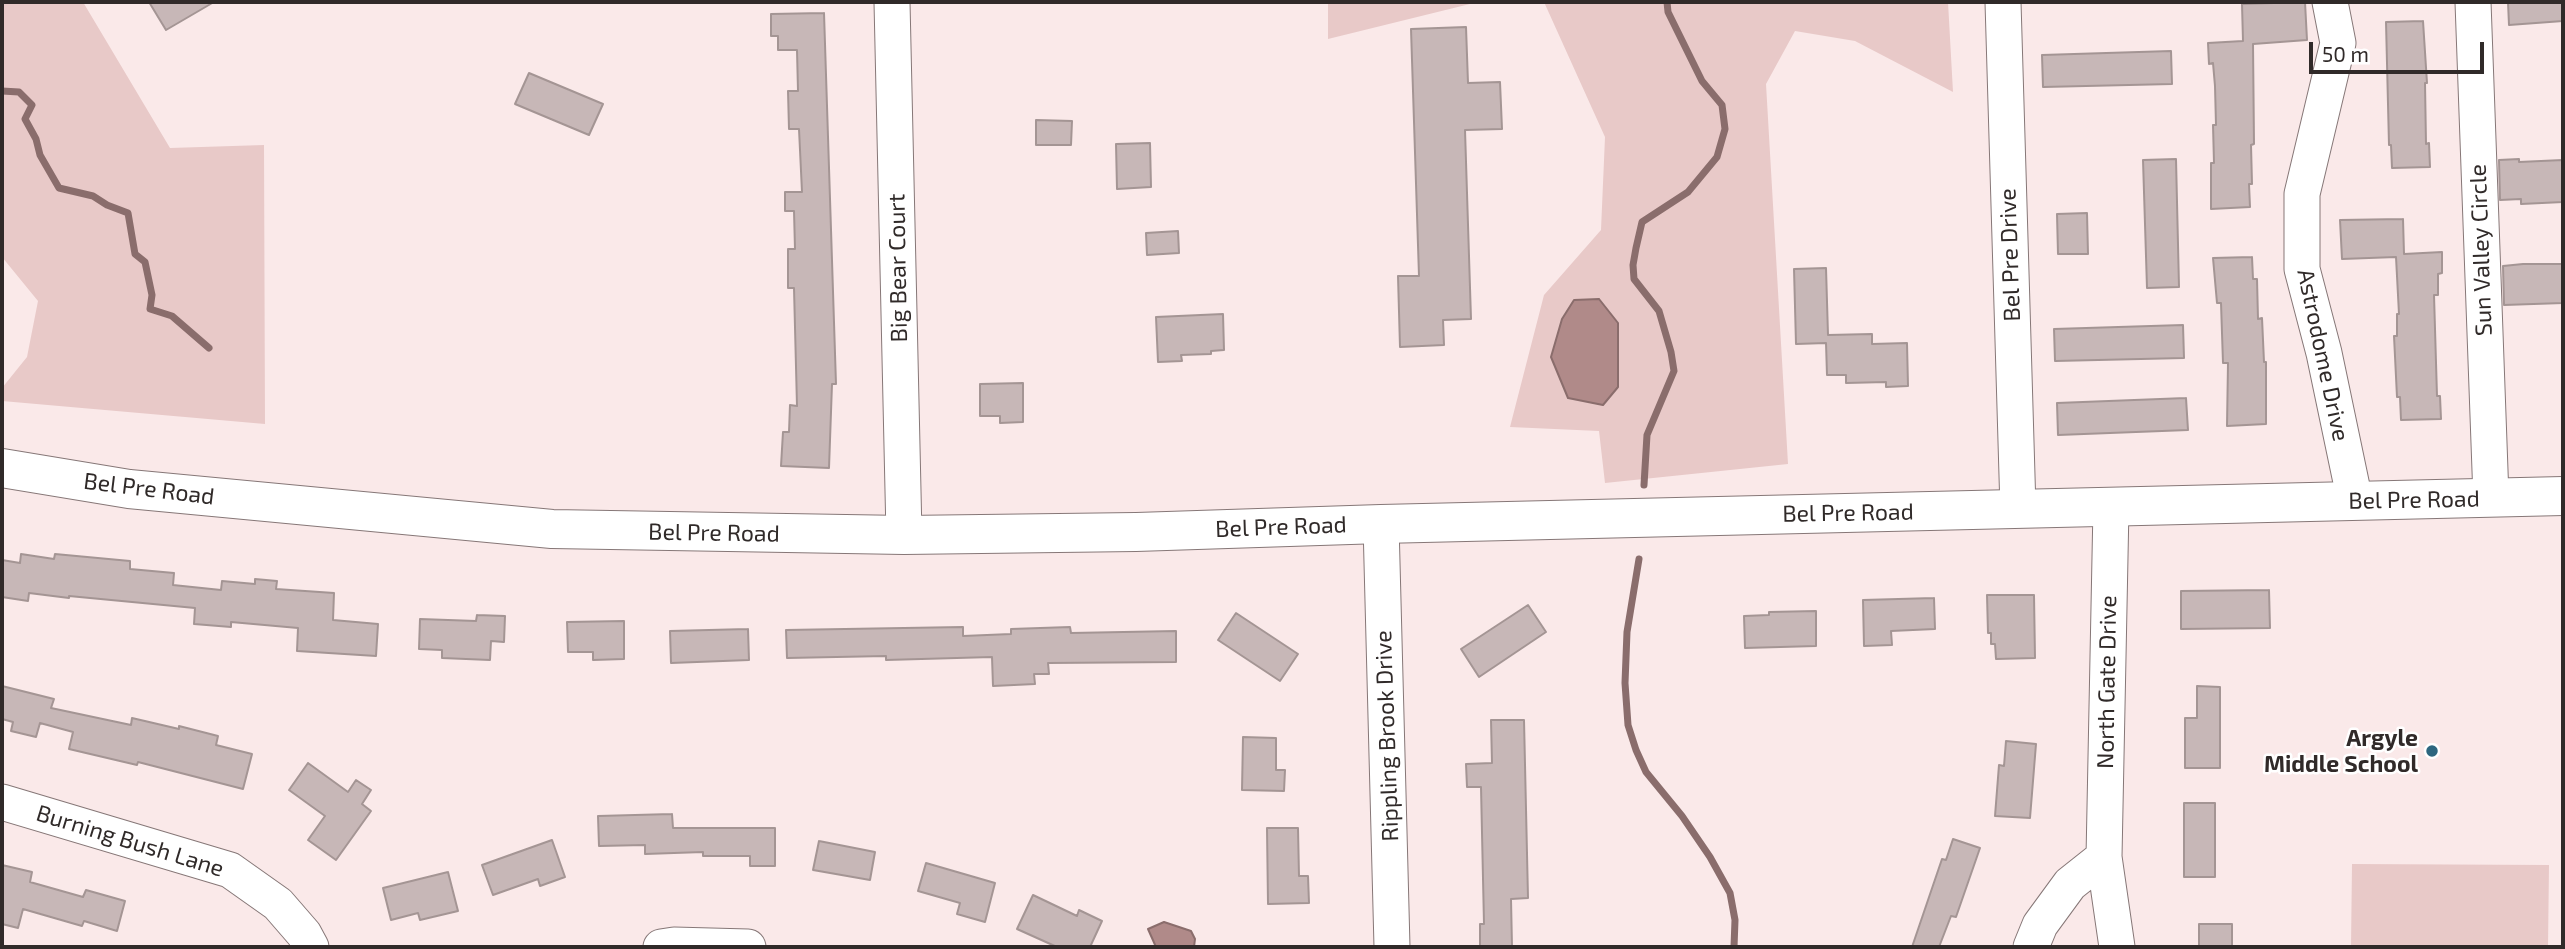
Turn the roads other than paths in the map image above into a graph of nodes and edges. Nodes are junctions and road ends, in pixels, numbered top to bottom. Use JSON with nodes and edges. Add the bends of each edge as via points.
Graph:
{"nodes":[{"id":1,"x":892,"y":2,"type":"edge"},
{"id":2,"x":2003,"y":2,"type":"edge"},
{"id":3,"x":2330,"y":2,"type":"edge"},
{"id":4,"x":2473,"y":2,"type":"edge"},
{"id":5,"x":2,"y":468,"type":"edge"},
{"id":6,"x":2563,"y":496,"type":"edge"},
{"id":7,"x":2491,"y":498,"type":"junction"},
{"id":8,"x":2355,"y":501,"type":"junction"},
{"id":9,"x":2111,"y":507,"type":"junction"},
{"id":10,"x":2018,"y":509,"type":"junction"},
{"id":11,"x":1381,"y":524,"type":"junction"},
{"id":12,"x":904,"y":535,"type":"junction"},
{"id":13,"x":2,"y":802,"type":"edge"},
{"id":14,"x":2104,"y":857,"type":"junction"},
{"id":15,"x":311,"y":947,"type":"edge"},
{"id":16,"x":661,"y":947,"type":"edge"},
{"id":17,"x":748,"y":947,"type":"edge"},
{"id":18,"x":1392,"y":947,"type":"edge"},
{"id":19,"x":2031,"y":947,"type":"edge"},
{"id":20,"x":2117,"y":947,"type":"edge"}],
"edges":[{"from":1,"to":12,"type":"street","name":"Big Bear Court"},
{"from":2,"to":10,"type":"street","name":"Bel Pre Drive"},
{"from":3,"to":8,"type":"street","name":"Astrodome Drive","via":[[2338,43],[2302,194],[2302,269],[2325,353]]},
{"from":4,"to":7,"type":"street","name":"Sun Valley Circle"},
{"from":5,"to":12,"type":"main road","name":"Bel Pre Road","via":[[129,489],[552,529]]},
{"from":6,"to":7,"type":"main road","name":"Bel Pre Road"},
{"from":7,"to":8,"type":"main road","name":"Bel Pre Road"},
{"from":8,"to":9,"type":"main road","name":"Bel Pre Road"},
{"from":9,"to":10,"type":"main road","name":"Bel Pre Road"},
{"from":9,"to":14,"type":"street","name":"North Gate Drive"},
{"from":10,"to":11,"type":"main road","name":"Bel Pre Road"},
{"from":11,"to":12,"type":"main road","name":"Bel Pre Road"},
{"from":11,"to":18,"type":"street","name":"Rippling Brook Drive"},
{"from":13,"to":15,"type":"street","name":"Burning Bush Lane","via":[[230,870],[278,904]]},
{"from":14,"to":19,"type":"street","via":[[2070,884],[2040,925]]},
{"from":14,"to":20,"type":"street","name":"North Gate Drive"},
{"from":16,"to":17,"type":"street"}]}
